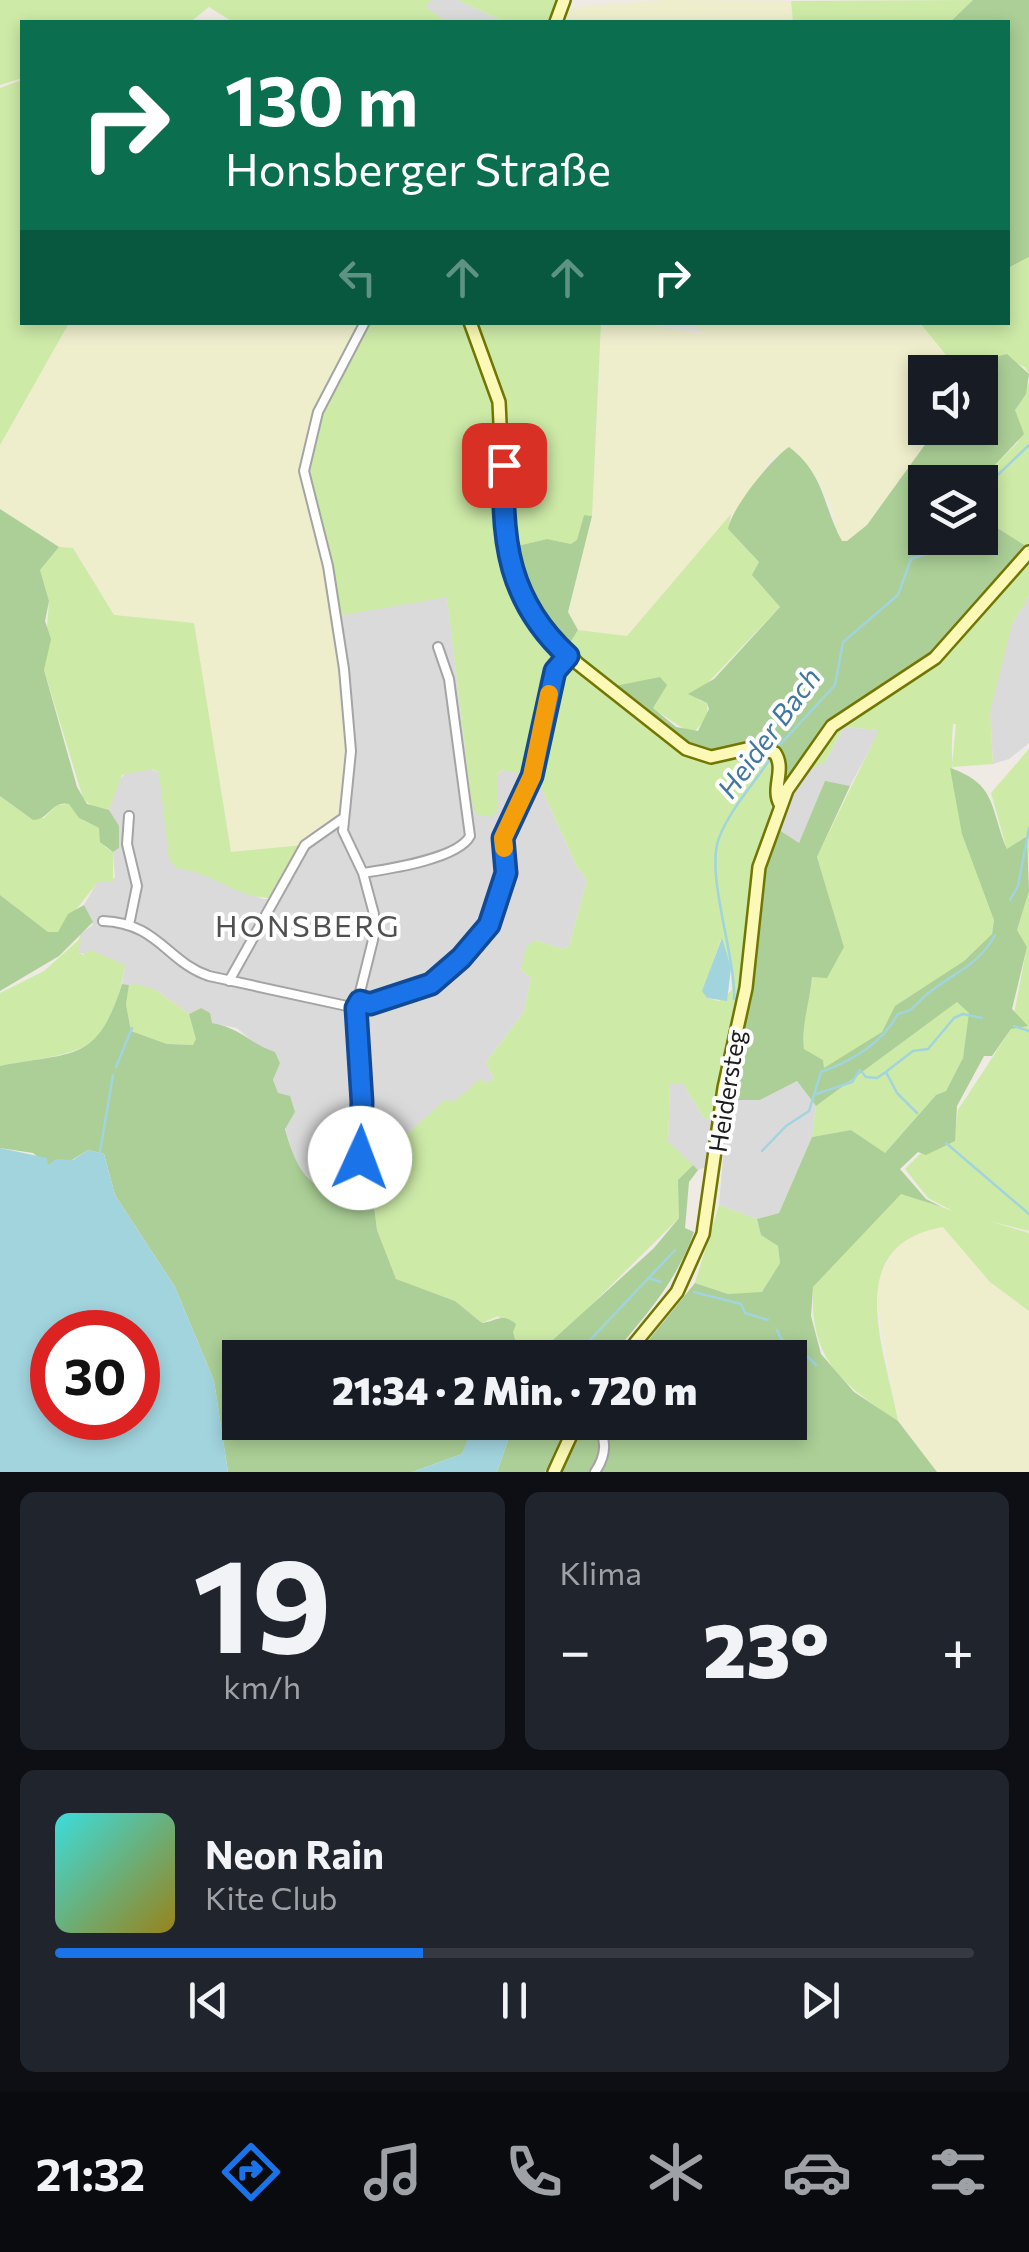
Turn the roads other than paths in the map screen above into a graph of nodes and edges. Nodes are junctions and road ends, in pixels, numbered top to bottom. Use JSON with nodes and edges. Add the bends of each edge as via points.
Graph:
{"nodes":[{"id":1,"x":363,"y":325,"type":"edge"},
{"id":2,"x":471,"y":325,"type":"edge"},
{"id":3,"x":1029,"y":552,"type":"edge"},
{"id":4,"x":438,"y":647,"type":"dead end"},
{"id":5,"x":568,"y":656,"type":"junction"},
{"id":6,"x":780,"y":804,"type":"junction"},
{"id":7,"x":128,"y":816,"type":"dead end"},
{"id":8,"x":342,"y":819,"type":"junction"},
{"id":9,"x":363,"y":873,"type":"junction"},
{"id":10,"x":103,"y":920,"type":"dead end"},
{"id":11,"x":129,"y":925,"type":"junction"},
{"id":12,"x":229,"y":981,"type":"junction"},
{"id":13,"x":360,"y":1001,"type":"junction"},
{"id":14,"x":360,"y":1158,"type":"dead end"},
{"id":15,"x":638,"y":1340,"type":"edge"},
{"id":16,"x":569,"y":1440,"type":"edge"},
{"id":17,"x":602,"y":1440,"type":"edge"},
{"id":18,"x":554,"y":1472,"type":"edge"},
{"id":19,"x":595,"y":1472,"type":"edge"}],
"edges":[{"from":1,"to":8,"type":"street","via":[[318,412],[304,472],[344,668],[351,752]]},
{"from":2,"to":5,"type":"main road","via":[[499,402],[503,524],[512,577],[533,619]]},
{"from":3,"to":6,"type":"main road","via":[[935,658],[832,726]]},
{"from":4,"to":9,"type":"street","via":[[454,708],[471,822],[468,842]]},
{"from":5,"to":6,"type":"main road","via":[[686,748],[711,758],[755,747],[774,752]]},
{"from":5,"to":13,"type":"street","via":[[555,671],[532,776],[503,838],[506,873],[489,925],[431,984],[370,1004]]},
{"from":6,"to":15,"type":"main road","name":"Heidersteg","via":[[759,867],[746,988],[703,1234],[677,1292]]},
{"from":7,"to":11,"type":"street","via":[[137,886]]},
{"from":8,"to":9,"type":"street","via":[[347,848]]},
{"from":8,"to":12,"type":"street","via":[[305,845]]},
{"from":9,"to":13,"type":"street","via":[[374,927]]},
{"from":10,"to":11,"type":"street"},
{"from":11,"to":12,"type":"street","via":[[162,941],[194,971]]},
{"from":12,"to":13,"type":"street","via":[[347,1006]]},
{"from":13,"to":14,"type":"street"},
{"from":16,"to":18,"type":"main road"},
{"from":17,"to":19,"type":"street"}]}
